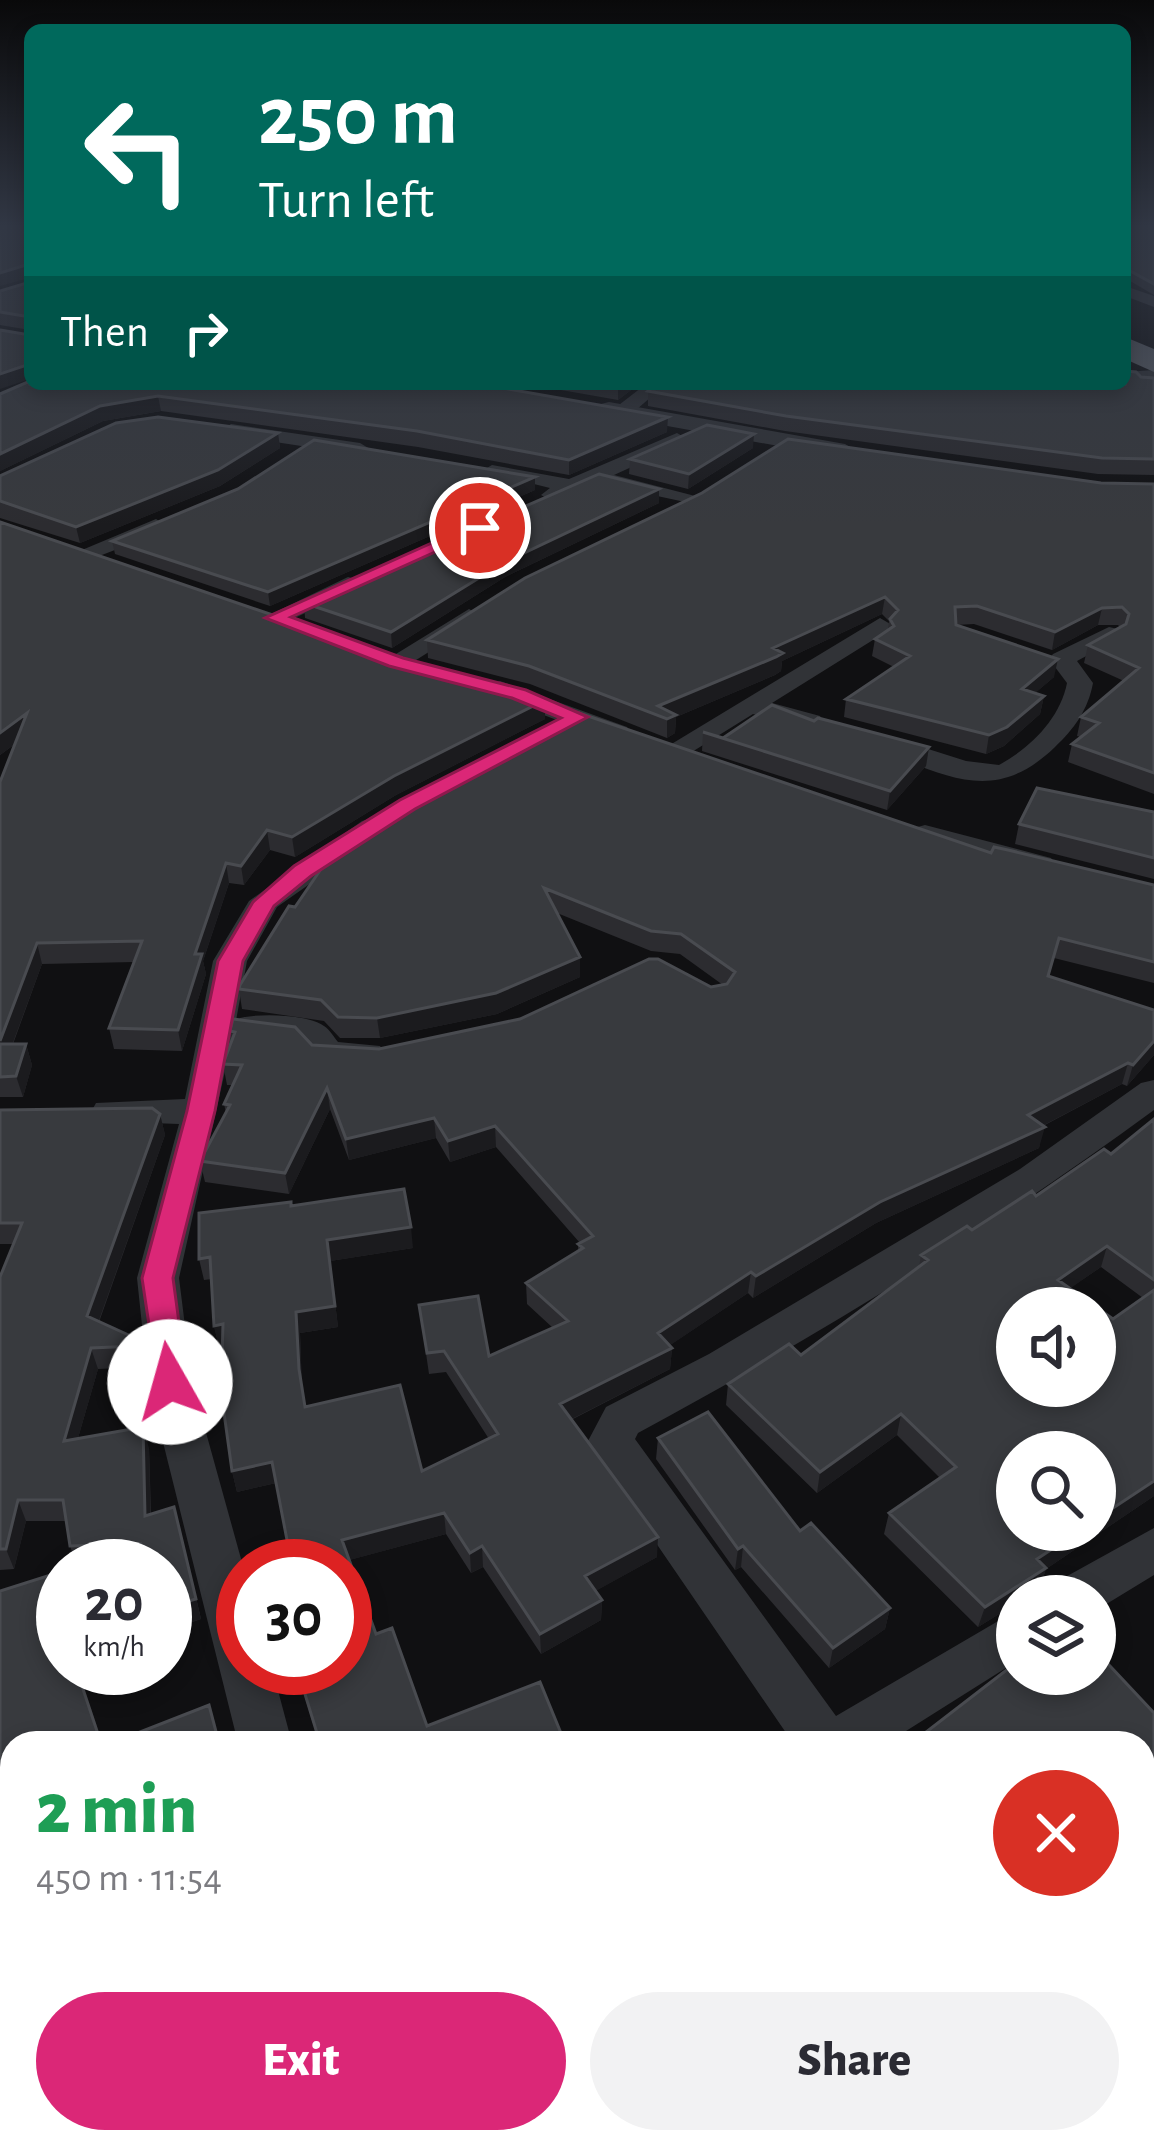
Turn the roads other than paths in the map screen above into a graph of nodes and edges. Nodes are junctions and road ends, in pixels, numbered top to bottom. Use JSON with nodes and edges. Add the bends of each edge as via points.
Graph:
{"nodes":[{"id":1,"x":650,"y":390,"type":"edge"},
{"id":2,"x":579,"y":404,"type":"edge"},
{"id":3,"x":622,"y":412,"type":"junction"},
{"id":4,"x":709,"y":426,"type":"junction"},
{"id":5,"x":210,"y":427,"type":"edge"},
{"id":6,"x":310,"y":442,"type":"junction"},
{"id":7,"x":784,"y":442,"type":"junction"},
{"id":8,"x":374,"y":451,"type":"edge"},
{"id":9,"x":874,"y":456,"type":"edge"},
{"id":10,"x":281,"y":466,"type":"edge"},
{"id":11,"x":461,"y":466,"type":"edge"},
{"id":12,"x":748,"y":466,"type":"edge"},
{"id":13,"x":581,"y":480,"type":"junction"},
{"id":14,"x":535,"y":503,"type":"edge"},
{"id":15,"x":175,"y":518,"type":"edge"},
{"id":16,"x":655,"y":519,"type":"edge"},
{"id":17,"x":129,"y":569,"type":"edge"},
{"id":18,"x":369,"y":575,"type":"edge"},
{"id":19,"x":495,"y":599,"type":"edge"},
{"id":20,"x":880,"y":625,"type":"dead end"},
{"id":21,"x":315,"y":632,"type":"edge"},
{"id":22,"x":1109,"y":634,"type":"edge"},
{"id":23,"x":1026,"y":654,"type":"edge"},
{"id":24,"x":1067,"y":668,"type":"junction"},
{"id":25,"x":437,"y":673,"type":"edge"},
{"id":26,"x":478,"y":683,"type":"edge"},
{"id":27,"x":751,"y":705,"type":"junction"},
{"id":28,"x":578,"y":717,"type":"junction"},
{"id":29,"x":535,"y":739,"type":"edge"},
{"id":30,"x":669,"y":754,"type":"junction"},
{"id":31,"x":714,"y":768,"type":"edge"},
{"id":32,"x":408,"y":805,"type":"edge"},
{"id":33,"x":894,"y":826,"type":"edge"},
{"id":34,"x":1074,"y":873,"type":"edge"},
{"id":35,"x":218,"y":1022,"type":"junction"},
{"id":36,"x":402,"y":1050,"type":"edge"},
{"id":37,"x":1154,"y":1092,"type":"edge"},
{"id":38,"x":201,"y":1111,"type":"junction"},
{"id":39,"x":67,"y":1113,"type":"edge"},
{"id":40,"x":1154,"y":1549,"type":"edge"},
{"id":41,"x":216,"y":1555,"type":"edge"},
{"id":42,"x":1111,"y":1575,"type":"edge"},
{"id":43,"x":996,"y":1646,"type":"edge"},
{"id":44,"x":253,"y":1695,"type":"edge"},
{"id":45,"x":262,"y":1731,"type":"edge"},
{"id":46,"x":816,"y":1731,"type":"edge"},
{"id":47,"x":859,"y":1731,"type":"edge"}],
"edges":[{"from":1,"to":3,"type":"street"},
{"from":2,"to":3,"type":"street"},
{"from":3,"to":4,"type":"street"},
{"from":4,"to":7,"type":"street"},
{"from":4,"to":13,"type":"street"},
{"from":5,"to":6,"type":"street"},
{"from":6,"to":8,"type":"street"},
{"from":6,"to":10,"type":"street"},
{"from":7,"to":9,"type":"street"},
{"from":7,"to":12,"type":"street"},
{"from":11,"to":13,"type":"street"},
{"from":13,"to":14,"type":"street"},
{"from":13,"to":16,"type":"street","via":[[701,495]]},
{"from":15,"to":17,"type":"street","via":[[71,552]]},
{"from":18,"to":21,"type":"street","via":[[264,614]]},
{"from":19,"to":25,"type":"street","via":[[386,658]]},
{"from":20,"to":27,"type":"street"},
{"from":22,"to":24,"type":"street","via":[[1062,659]]},
{"from":23,"to":24,"type":"street"},
{"from":24,"to":27,"type":"street","via":[[1081,682],[1078,699],[1056,732],[1000,773]]},
{"from":26,"to":28,"type":"street"},
{"from":27,"to":30,"type":"street"},
{"from":28,"to":29,"type":"street"},
{"from":28,"to":30,"type":"street"},
{"from":30,"to":31,"type":"street"},
{"from":32,"to":35,"type":"street","via":[[265,902],[230,961]]},
{"from":33,"to":34,"type":"street"},
{"from":35,"to":36,"type":"street","via":[[311,1033],[328,1053]]},
{"from":35,"to":38,"type":"street"},
{"from":37,"to":46,"type":"street","via":[[1034,1179],[622,1420],[611,1441]]},
{"from":38,"to":39,"type":"street"},
{"from":38,"to":41,"type":"street","via":[[158,1278],[170,1382]]},
{"from":40,"to":42,"type":"street"},
{"from":43,"to":47,"type":"street"},
{"from":44,"to":45,"type":"street"}]}
